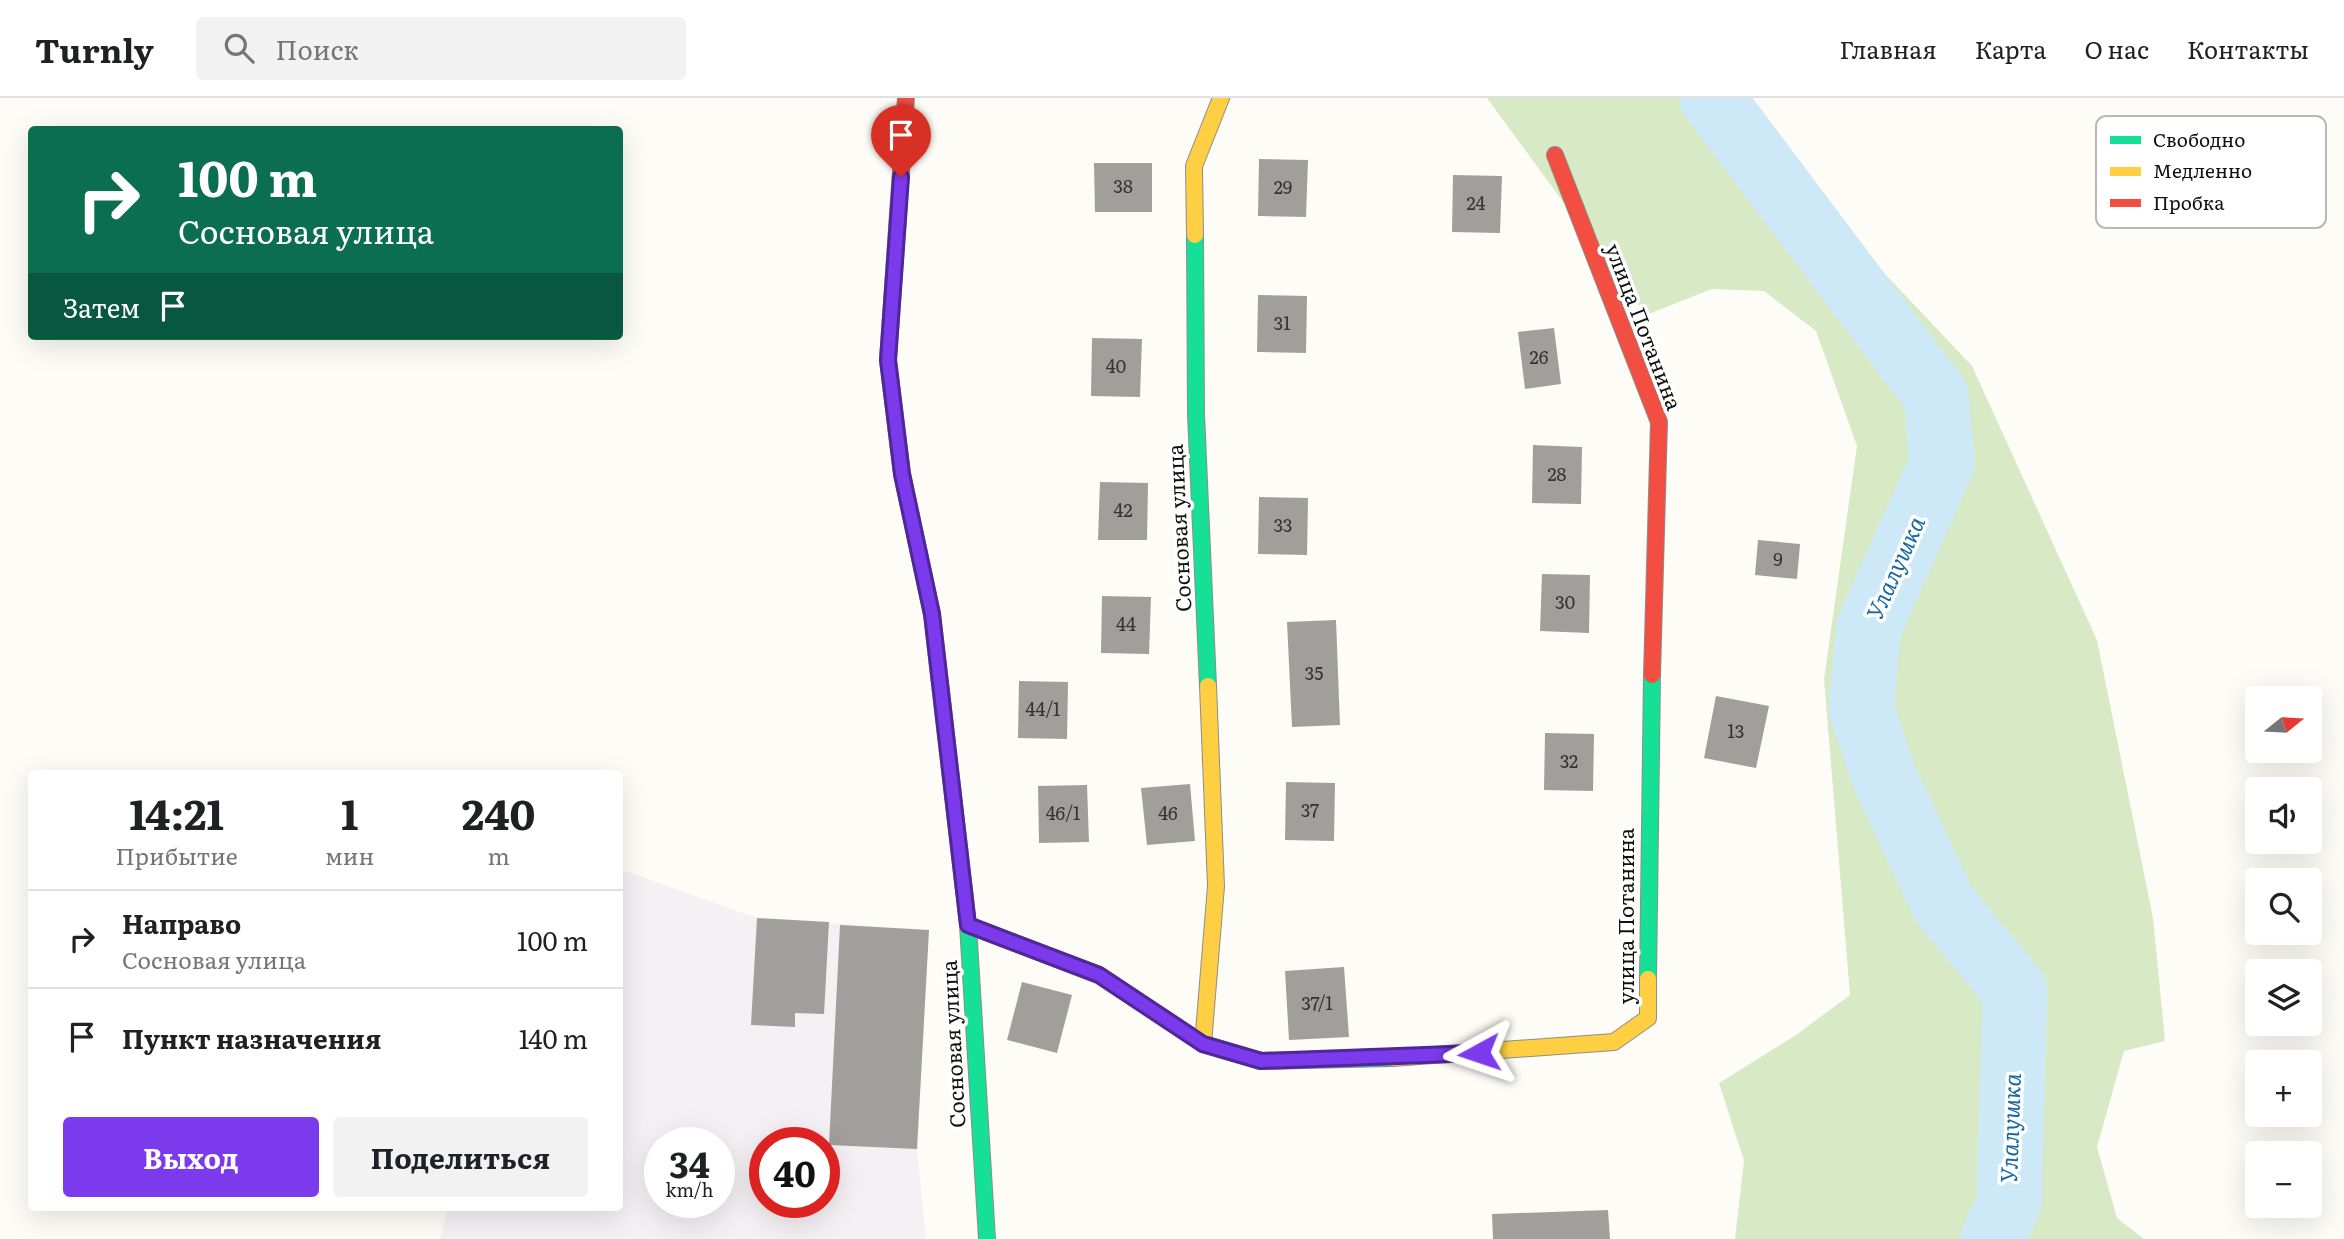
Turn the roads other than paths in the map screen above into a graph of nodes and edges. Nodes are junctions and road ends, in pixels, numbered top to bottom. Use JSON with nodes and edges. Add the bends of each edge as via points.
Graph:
{"nodes":[{"id":1,"x":906,"y":98,"type":"edge"},
{"id":2,"x":1221,"y":98,"type":"edge"},
{"id":3,"x":1555,"y":155,"type":"dead end"},
{"id":4,"x":968,"y":925,"type":"junction"},
{"id":5,"x":1203,"y":1044,"type":"junction"},
{"id":6,"x":987,"y":1239,"type":"edge"}],
"edges":[{"from":1,"to":4,"type":"street","name":"Сосновая улица","via":[[888,360],[902,474],[932,614]]},
{"from":2,"to":5,"type":"street","name":"Сосновая улица","via":[[1194,166],[1196,414],[1216,886]]},
{"from":3,"to":5,"type":"street","name":"улица Потанина","via":[[1659,422],[1648,804],[1648,1018],[1614,1042],[1424,1057],[1261,1061]]},
{"from":4,"to":5,"type":"street","name":"улица Потанина","via":[[1099,975]]},
{"from":4,"to":6,"type":"street","name":"Сосновая улица"}]}
